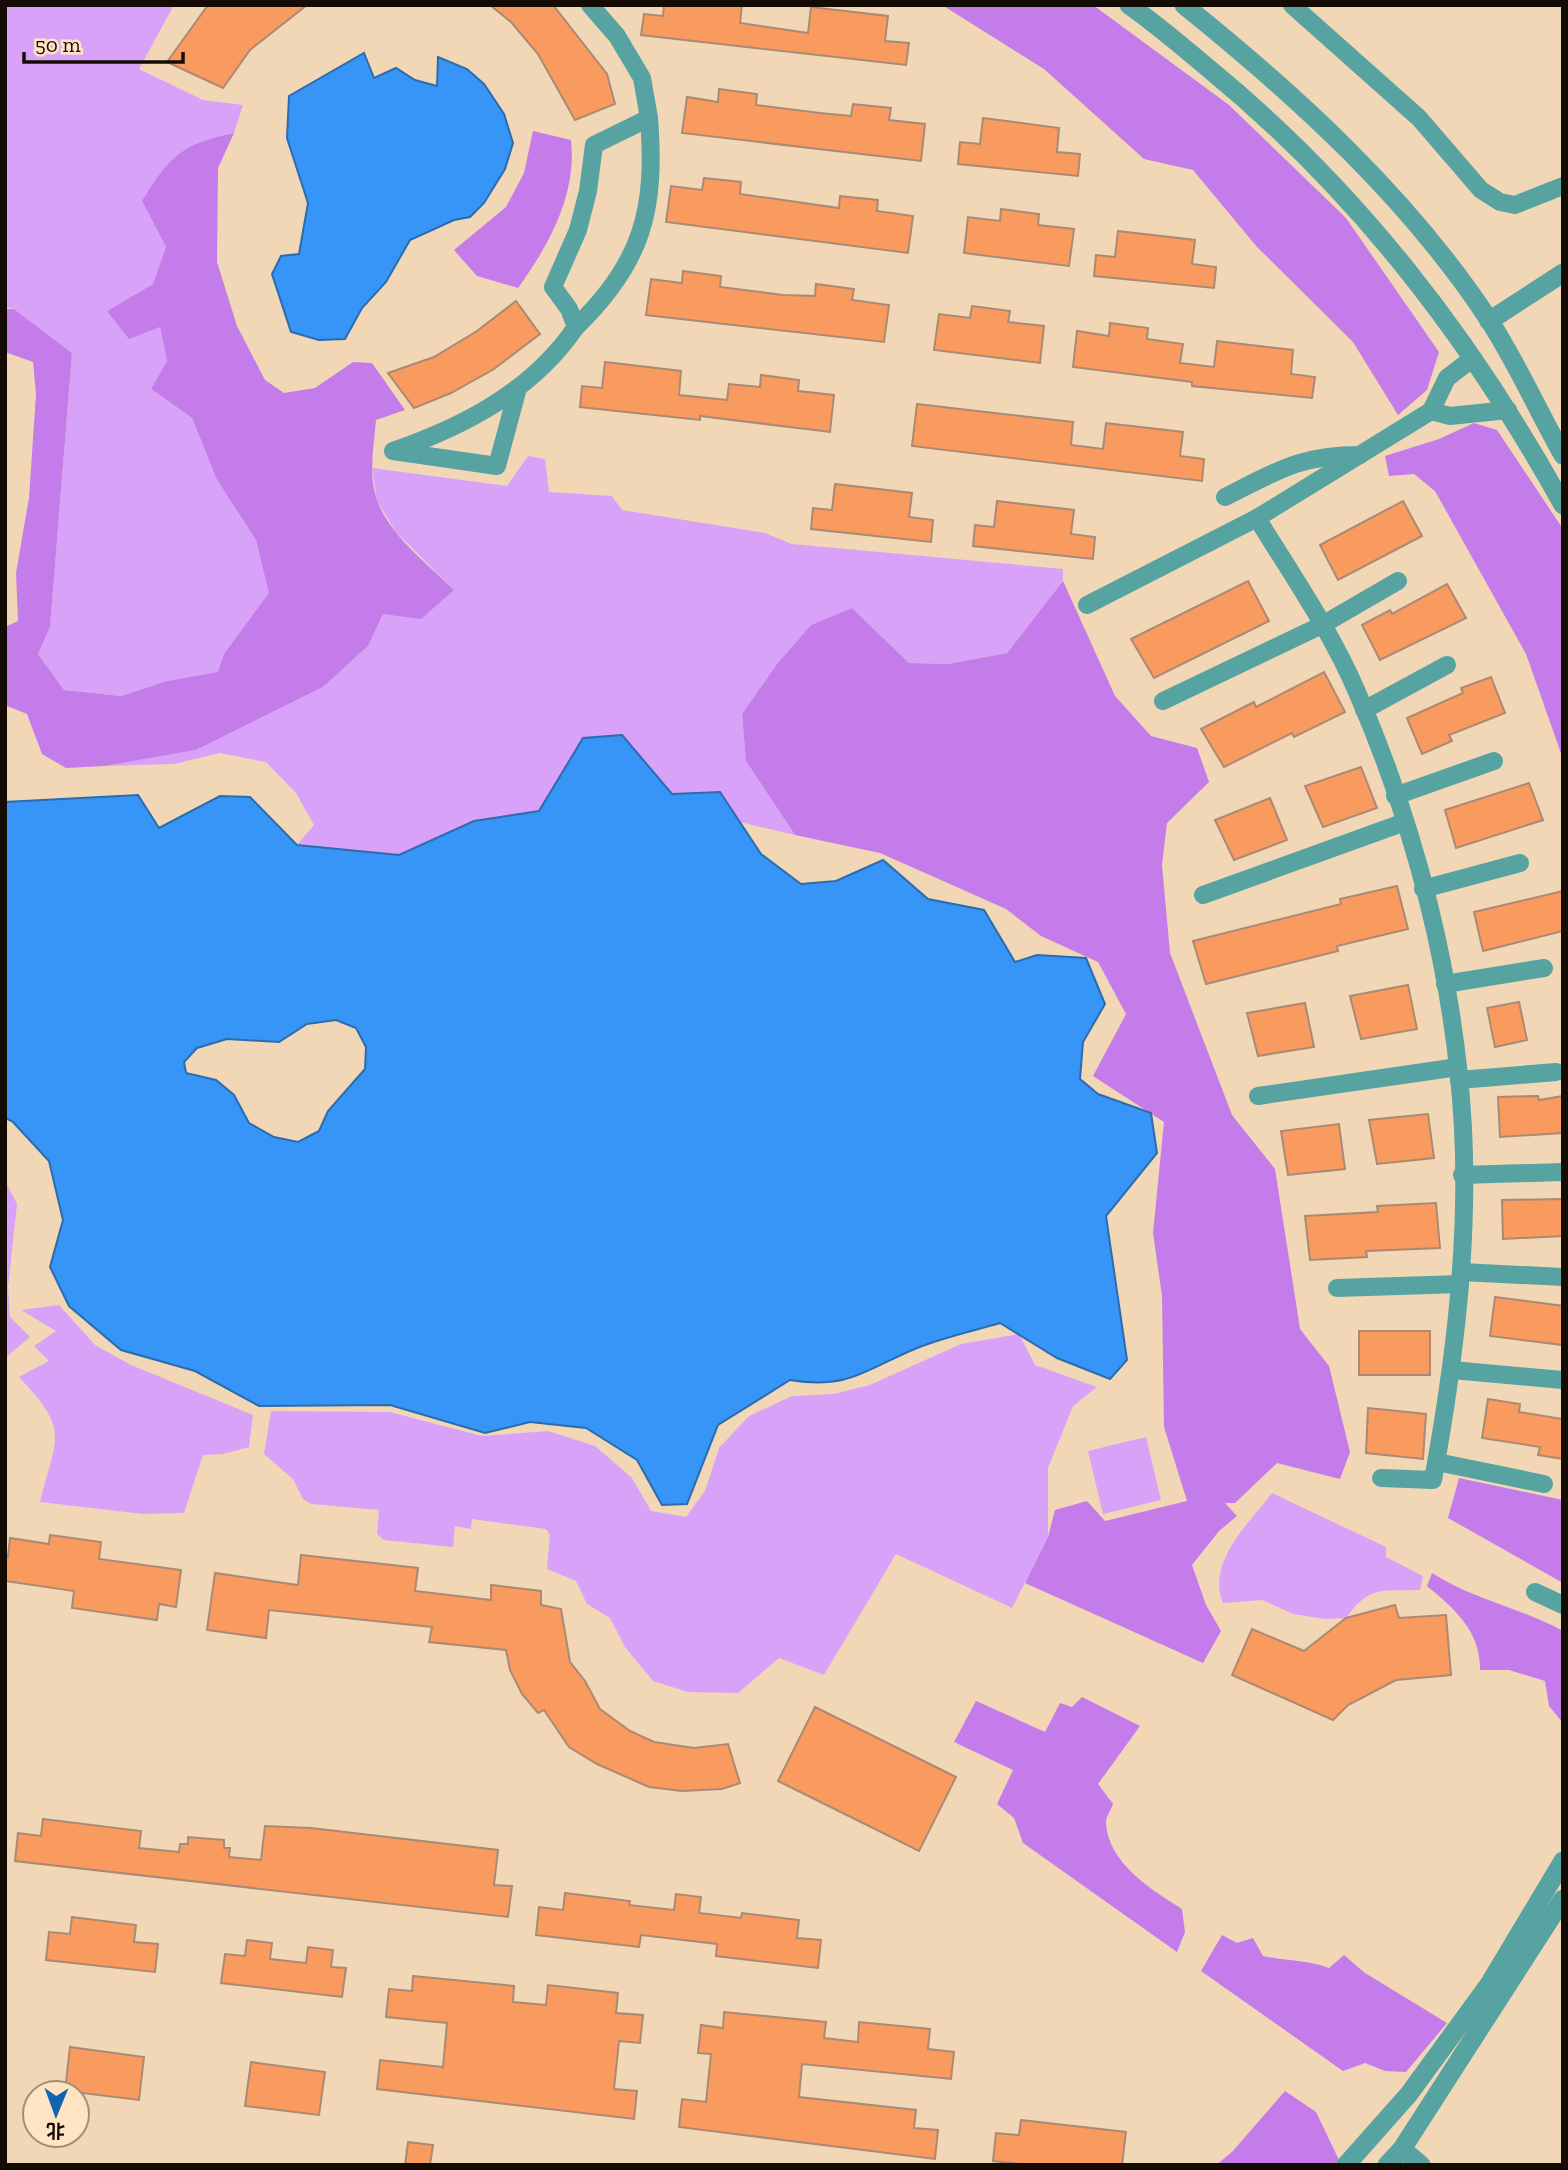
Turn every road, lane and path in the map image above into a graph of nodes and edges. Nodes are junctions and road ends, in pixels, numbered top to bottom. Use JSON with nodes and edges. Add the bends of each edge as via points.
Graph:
{"nodes":[{"id":1,"x":590,"y":5,"type":"edge"},
{"id":2,"x":1129,"y":5,"type":"edge"},
{"id":3,"x":1184,"y":5,"type":"edge"},
{"id":4,"x":1292,"y":5,"type":"edge"},
{"id":5,"x":649,"y":118,"type":"junction"},
{"id":6,"x":1563,"y":186,"type":"edge"},
{"id":7,"x":1563,"y":273,"type":"edge"},
{"id":8,"x":1489,"y":321,"type":"junction"},
{"id":9,"x":576,"y":327,"type":"junction"},
{"id":10,"x":1473,"y":358,"type":"junction"},
{"id":11,"x":518,"y":388,"type":"junction"},
{"id":12,"x":1508,"y":410,"type":"junction"},
{"id":13,"x":1432,"y":411,"type":"junction"},
{"id":14,"x":1360,"y":455,"type":"junction"},
{"id":15,"x":1563,"y":455,"type":"edge"},
{"id":16,"x":1225,"y":497,"type":"dead end"},
{"id":17,"x":1563,"y":505,"type":"edge"},
{"id":18,"x":1257,"y":519,"type":"junction"},
{"id":19,"x":1398,"y":580,"type":"dead end"},
{"id":20,"x":1087,"y":605,"type":"dead end"},
{"id":21,"x":1322,"y":625,"type":"junction"},
{"id":22,"x":1447,"y":665,"type":"dead end"},
{"id":23,"x":1163,"y":701,"type":"dead end"},
{"id":24,"x":1364,"y":710,"type":"junction"},
{"id":25,"x":1494,"y":761,"type":"dead end"},
{"id":26,"x":1395,"y":796,"type":"junction"},
{"id":27,"x":1405,"y":822,"type":"junction"},
{"id":28,"x":1520,"y":863,"type":"dead end"},
{"id":29,"x":1423,"y":889,"type":"junction"},
{"id":30,"x":1203,"y":895,"type":"dead end"},
{"id":31,"x":1544,"y":968,"type":"dead end"},
{"id":32,"x":1445,"y":984,"type":"junction"},
{"id":33,"x":1556,"y":1072,"type":"dead end"},
{"id":34,"x":1458,"y":1074,"type":"junction"},
{"id":35,"x":1258,"y":1096,"type":"dead end"},
{"id":36,"x":1563,"y":1172,"type":"edge"},
{"id":37,"x":1462,"y":1175,"type":"junction"},
{"id":38,"x":1563,"y":1277,"type":"edge"},
{"id":39,"x":1461,"y":1278,"type":"junction"},
{"id":40,"x":1337,"y":1289,"type":"dead end"},
{"id":41,"x":1452,"y":1370,"type":"junction"},
{"id":42,"x":1563,"y":1380,"type":"edge"},
{"id":43,"x":1437,"y":1462,"type":"junction"},
{"id":44,"x":1381,"y":1478,"type":"dead end"},
{"id":45,"x":1544,"y":1484,"type":"dead end"},
{"id":46,"x":1535,"y":1592,"type":"dead end"},
{"id":47,"x":1563,"y":1605,"type":"edge"},
{"id":48,"x":1563,"y":1861,"type":"edge"},
{"id":49,"x":1563,"y":1899,"type":"edge"},
{"id":50,"x":1402,"y":2150,"type":"junction"},
{"id":51,"x":1346,"y":2165,"type":"edge"},
{"id":52,"x":1387,"y":2165,"type":"edge"},
{"id":53,"x":1421,"y":2165,"type":"edge"}],
"edges":[{"from":1,"to":5,"type":"street","via":[[617,36],[642,78]]},
{"from":2,"to":10,"type":"street","via":[[1254,106],[1352,203],[1440,309]]},
{"from":3,"to":8,"type":"street","via":[[1294,98],[1347,150],[1421,233]]},
{"from":4,"to":6,"type":"street","via":[[1419,118],[1481,190],[1514,205]]},
{"from":5,"to":9,"type":"street","via":[[653,168],[637,248],[604,300]]},
{"from":5,"to":9,"type":"street","via":[[594,145],[578,230],[553,287]]},
{"from":7,"to":8,"type":"street"},
{"from":8,"to":15,"type":"street"},
{"from":9,"to":11,"type":"street","via":[[558,353]]},
{"from":10,"to":12,"type":"street"},
{"from":10,"to":13,"type":"street","via":[[1447,378]]},
{"from":11,"to":11,"type":"street","via":[[485,412],[393,451],[497,466]]},
{"from":12,"to":13,"type":"street","via":[[1450,416]]},
{"from":12,"to":17,"type":"street"},
{"from":13,"to":14,"type":"street"},
{"from":14,"to":16,"type":"street","via":[[1324,455],[1292,464]]},
{"from":14,"to":18,"type":"street"},
{"from":18,"to":20,"type":"street"},
{"from":18,"to":21,"type":"street"},
{"from":19,"to":21,"type":"street"},
{"from":21,"to":23,"type":"street"},
{"from":21,"to":24,"type":"street"},
{"from":22,"to":24,"type":"street"},
{"from":24,"to":26,"type":"street"},
{"from":25,"to":26,"type":"street"},
{"from":26,"to":27,"type":"street"},
{"from":27,"to":29,"type":"street"},
{"from":27,"to":30,"type":"street"},
{"from":28,"to":29,"type":"street"},
{"from":29,"to":32,"type":"street"},
{"from":31,"to":32,"type":"street"},
{"from":32,"to":34,"type":"street"},
{"from":33,"to":34,"type":"street"},
{"from":34,"to":35,"type":"street"},
{"from":34,"to":37,"type":"street"},
{"from":36,"to":37,"type":"street"},
{"from":37,"to":39,"type":"street"},
{"from":38,"to":39,"type":"street"},
{"from":39,"to":40,"type":"street"},
{"from":39,"to":41,"type":"street"},
{"from":41,"to":42,"type":"street"},
{"from":41,"to":43,"type":"street"},
{"from":43,"to":44,"type":"street","via":[[1433,1480]]},
{"from":43,"to":45,"type":"street"},
{"from":46,"to":47,"type":"street"},
{"from":48,"to":51,"type":"street","via":[[1490,1983],[1409,2094]]},
{"from":49,"to":50,"type":"street"},
{"from":50,"to":52,"type":"street"},
{"from":50,"to":53,"type":"street"}]}
